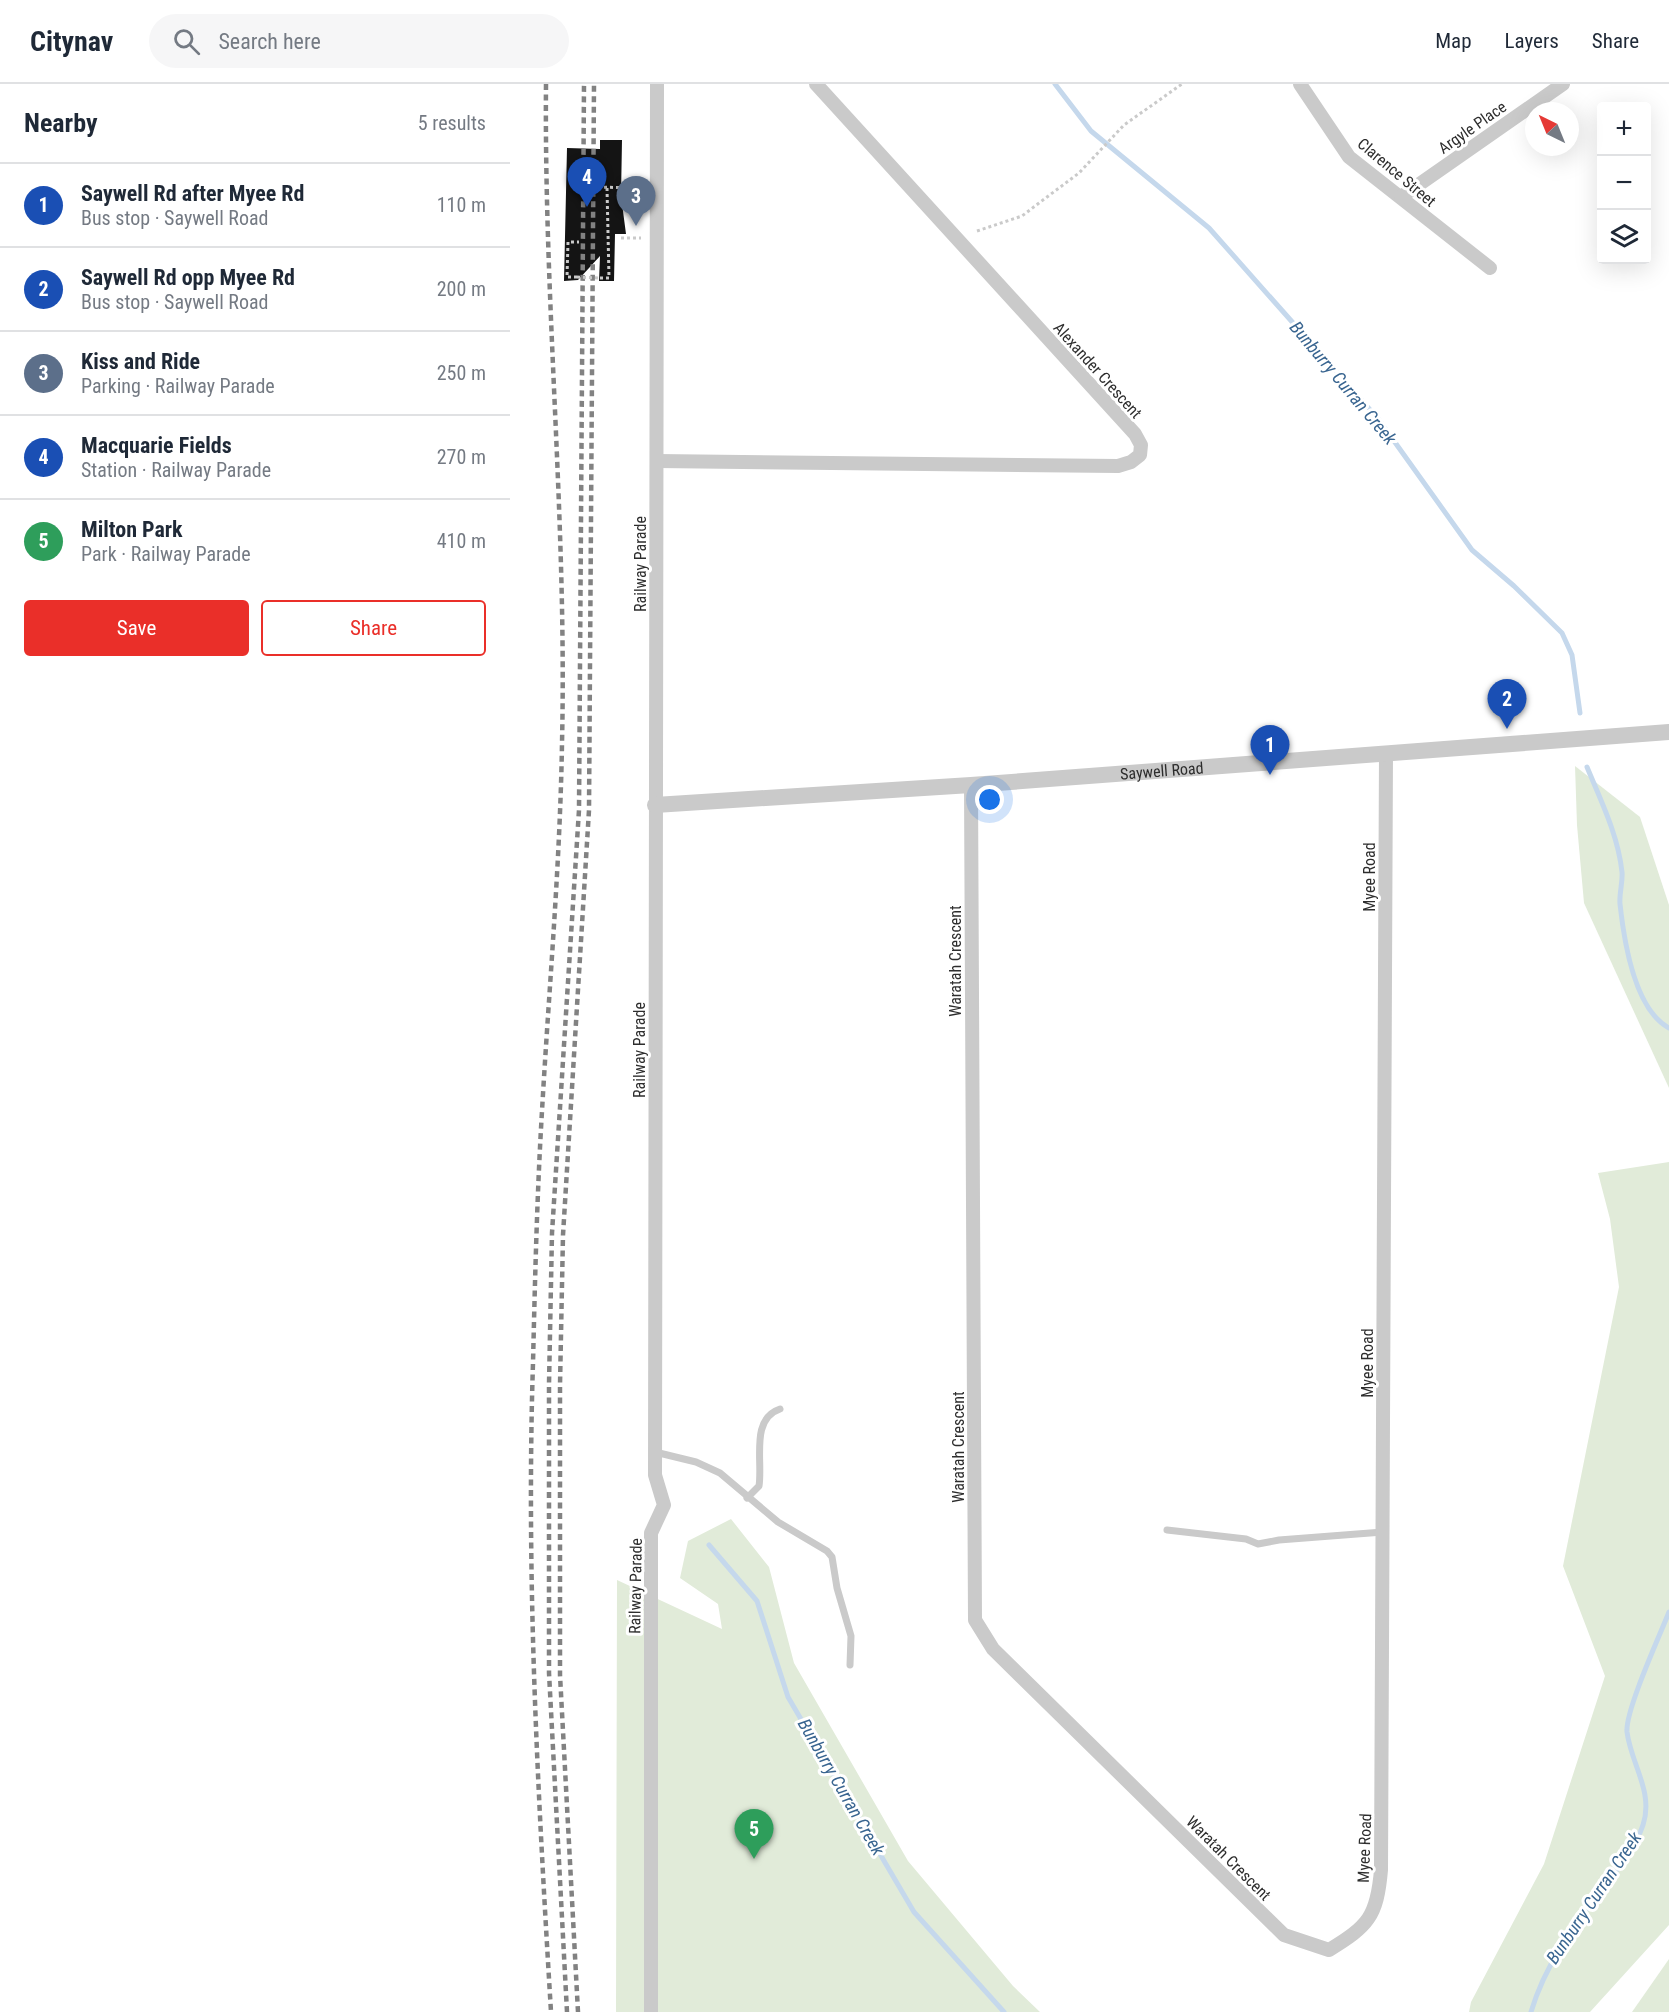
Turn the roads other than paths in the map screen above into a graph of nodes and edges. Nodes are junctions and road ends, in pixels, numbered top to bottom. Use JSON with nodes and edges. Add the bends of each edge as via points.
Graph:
{"nodes":[{"id":1,"x":657,"y":84,"type":"edge"},
{"id":2,"x":816,"y":84,"type":"edge"},
{"id":3,"x":1300,"y":84,"type":"edge"},
{"id":4,"x":1563,"y":84,"type":"edge"},
{"id":5,"x":1401,"y":197,"type":"junction"},
{"id":6,"x":1490,"y":268,"type":"dead end"},
{"id":7,"x":657,"y":460,"type":"junction"},
{"id":8,"x":1669,"y":732,"type":"edge"},
{"id":9,"x":1386,"y":753,"type":"junction"},
{"id":10,"x":971,"y":785,"type":"junction"},
{"id":11,"x":655,"y":805,"type":"junction"},
{"id":12,"x":780,"y":1409,"type":"dead end"},
{"id":13,"x":655,"y":1452,"type":"junction"},
{"id":14,"x":747,"y":1498,"type":"junction"},
{"id":15,"x":1167,"y":1530,"type":"dead end"},
{"id":16,"x":1383,"y":1532,"type":"junction"},
{"id":17,"x":850,"y":1665,"type":"dead end"},
{"id":18,"x":1329,"y":1950,"type":"joint"},
{"id":19,"x":651,"y":2012,"type":"edge"}],
"edges":[{"from":1,"to":7,"type":"street","name":"Railway Parade"},
{"from":2,"to":7,"type":"street","name":"Alexander Crescent","via":[[1135,435],[1141,445],[1140,455],[1118,466]]},
{"from":3,"to":5,"type":"street","name":"Clarence Street","via":[[1349,157]]},
{"from":4,"to":5,"type":"street","name":"Argyle Place"},
{"from":5,"to":6,"type":"street","name":"Clarence Street"},
{"from":7,"to":11,"type":"street","name":"Railway Parade"},
{"from":8,"to":9,"type":"street","name":"Saywell Road"},
{"from":9,"to":10,"type":"street","name":"Saywell Road"},
{"from":9,"to":16,"type":"street","name":"Myee Road"},
{"from":10,"to":11,"type":"street","name":"Saywell Road"},
{"from":10,"to":18,"type":"street","name":"Waratah Crescent","via":[[975,1620],[993,1649],[1284,1935]]},
{"from":11,"to":13,"type":"street","name":"Railway Parade"},
{"from":12,"to":14,"type":"lane","via":[[769,1413],[762,1422],[759,1486]]},
{"from":13,"to":14,"type":"lane","via":[[714,1470]]},
{"from":13,"to":19,"type":"street","name":"Railway Parade","via":[[655,1475],[664,1505],[651,1533]]},
{"from":14,"to":17,"type":"lane","via":[[832,1557],[851,1636]]},
{"from":15,"to":16,"type":"lane","via":[[1246,1539],[1258,1544]]},
{"from":16,"to":18,"type":"street","name":"Myee Road","via":[[1379,1896],[1371,1916],[1358,1932]]}]}
